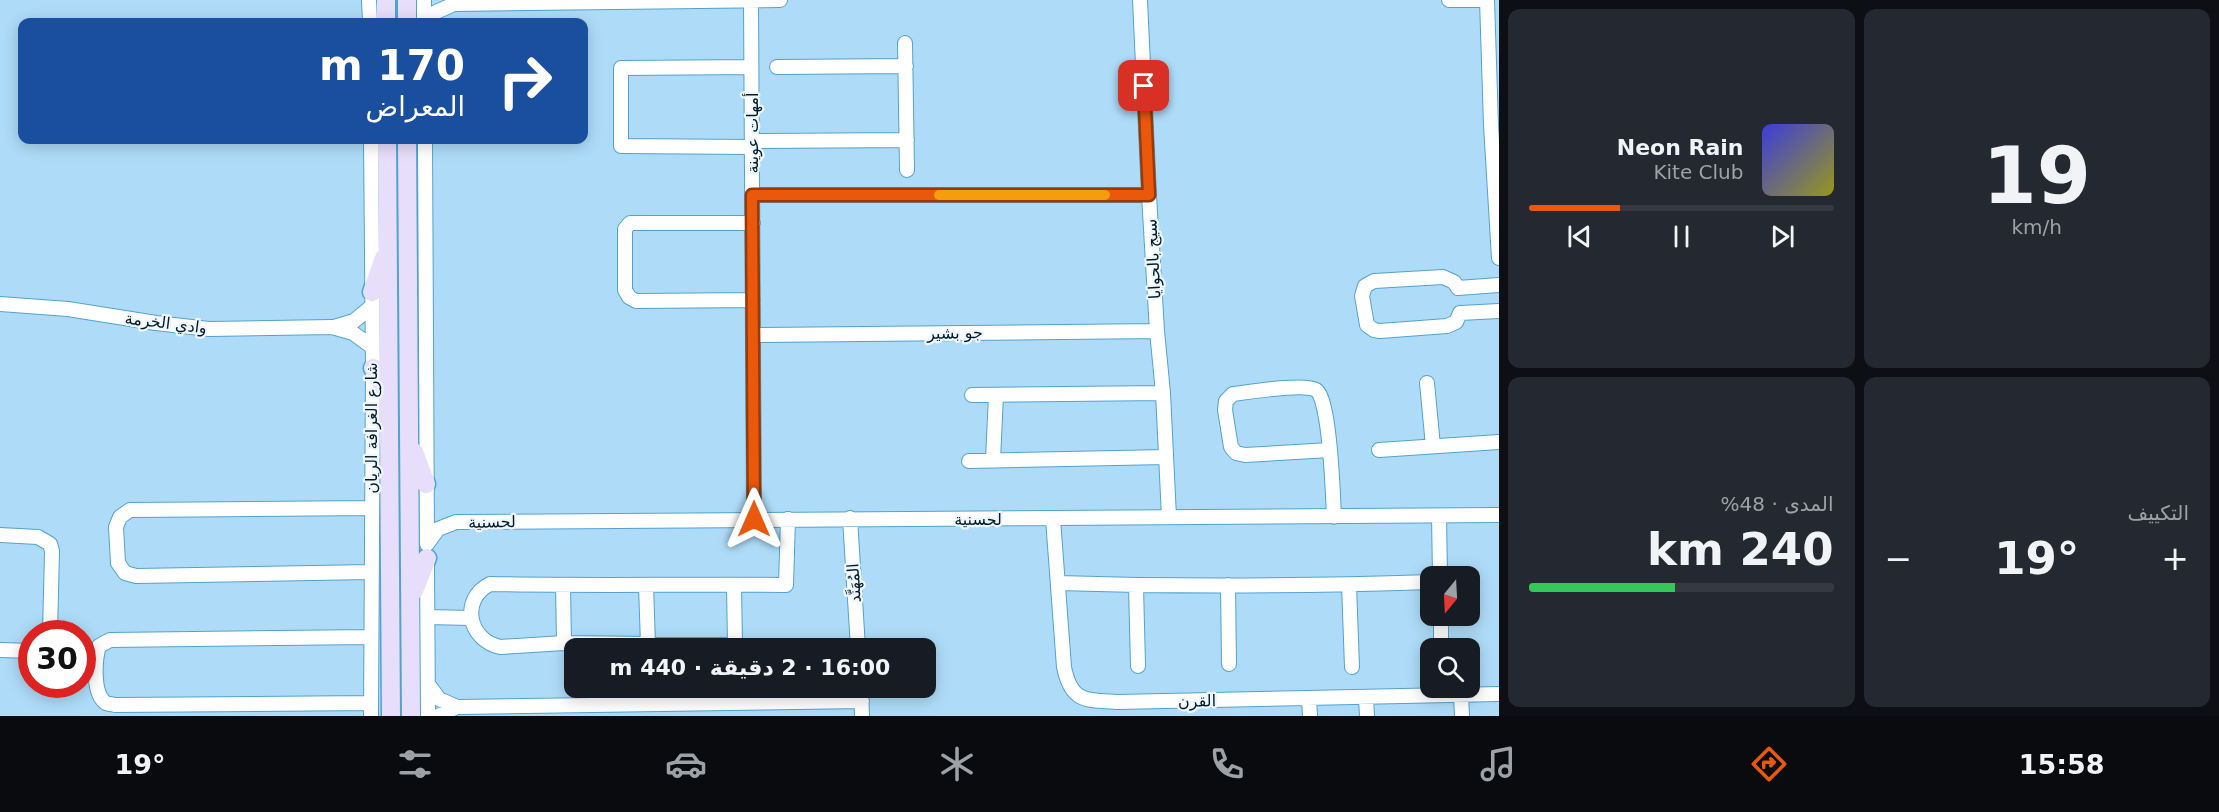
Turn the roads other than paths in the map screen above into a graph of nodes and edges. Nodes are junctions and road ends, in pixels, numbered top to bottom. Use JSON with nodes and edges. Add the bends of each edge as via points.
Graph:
{"nodes":[{"id":1,"x":369,"y":0,"type":"edge"},
{"id":2,"x":386,"y":0,"type":"edge"},
{"id":3,"x":407,"y":0,"type":"edge"},
{"id":4,"x":424,"y":0,"type":"edge"},
{"id":5,"x":688,"y":0,"type":"edge"},
{"id":6,"x":751,"y":0,"type":"edge"},
{"id":7,"x":780,"y":0,"type":"edge"},
{"id":8,"x":1140,"y":0,"type":"edge"},
{"id":9,"x":1449,"y":0,"type":"edge"},
{"id":10,"x":1487,"y":0,"type":"edge"},
{"id":11,"x":448,"y":2,"type":"edge"},
{"id":12,"x":370,"y":18,"type":"edge"},
{"id":13,"x":387,"y":18,"type":"edge"},
{"id":14,"x":407,"y":18,"type":"edge"},
{"id":15,"x":425,"y":18,"type":"edge"},
{"id":16,"x":429,"y":18,"type":"edge"},
{"id":17,"x":905,"y":43,"type":"dead end"},
{"id":18,"x":906,"y":66,"type":"junction"},
{"id":19,"x":751,"y":67,"type":"junction"},
{"id":20,"x":777,"y":67,"type":"dead end"},
{"id":21,"x":907,"y":140,"type":"junction"},
{"id":22,"x":370,"y":144,"type":"edge"},
{"id":23,"x":387,"y":144,"type":"edge"},
{"id":24,"x":407,"y":144,"type":"edge"},
{"id":25,"x":425,"y":144,"type":"edge"},
{"id":26,"x":752,"y":144,"type":"junction"},
{"id":27,"x":907,"y":170,"type":"dead end"},
{"id":28,"x":752,"y":195,"type":"junction"},
{"id":29,"x":1149,"y":195,"type":"junction"},
{"id":30,"x":1497,"y":214,"type":"edge"},
{"id":31,"x":753,"y":223,"type":"junction"},
{"id":32,"x":388,"y":248,"type":"junction"},
{"id":33,"x":1499,"y":258,"type":"edge"},
{"id":34,"x":1499,"y":285,"type":"edge"},
{"id":35,"x":1458,"y":288,"type":"junction"},
{"id":36,"x":371,"y":300,"type":"junction"},
{"id":37,"x":753,"y":300,"type":"junction"},
{"id":38,"x":0,"y":304,"type":"edge"},
{"id":39,"x":1499,"y":311,"type":"edge"},
{"id":40,"x":1460,"y":313,"type":"junction"},
{"id":41,"x":332,"y":327,"type":"junction"},
{"id":42,"x":1157,"y":331,"type":"junction"},
{"id":43,"x":753,"y":335,"type":"junction"},
{"id":44,"x":371,"y":346,"type":"junction"},
{"id":45,"x":373,"y":368,"type":"junction"},
{"id":46,"x":1427,"y":383,"type":"dead end"},
{"id":47,"x":1163,"y":393,"type":"junction"},
{"id":48,"x":996,"y":395,"type":"junction"},
{"id":49,"x":972,"y":396,"type":"dead end"},
{"id":50,"x":390,"y":398,"type":"junction"},
{"id":51,"x":409,"y":442,"type":"junction"},
{"id":52,"x":1499,"y":442,"type":"edge"},
{"id":53,"x":1432,"y":446,"type":"junction"},
{"id":54,"x":1330,"y":450,"type":"junction"},
{"id":55,"x":1379,"y":450,"type":"dead end"},
{"id":56,"x":1166,"y":457,"type":"junction"},
{"id":57,"x":993,"y":460,"type":"junction"},
{"id":58,"x":969,"y":461,"type":"dead end"},
{"id":59,"x":426,"y":492,"type":"junction"},
{"id":60,"x":371,"y":508,"type":"junction"},
{"id":61,"x":1499,"y":515,"type":"edge"},
{"id":62,"x":1439,"y":516,"type":"junction"},
{"id":63,"x":1169,"y":517,"type":"junction"},
{"id":64,"x":1334,"y":517,"type":"junction"},
{"id":65,"x":850,"y":518,"type":"junction"},
{"id":66,"x":754,"y":519,"type":"junction"},
{"id":67,"x":788,"y":519,"type":"junction"},
{"id":68,"x":1053,"y":519,"type":"junction"},
{"id":69,"x":456,"y":522,"type":"junction"},
{"id":70,"x":0,"y":536,"type":"edge"},
{"id":71,"x":427,"y":551,"type":"junction"},
{"id":72,"x":1440,"y":566,"type":"edge"},
{"id":73,"x":371,"y":572,"type":"junction"},
{"id":74,"x":1420,"y":582,"type":"edge"},
{"id":75,"x":1058,"y":583,"type":"junction"},
{"id":76,"x":563,"y":585,"type":"junction"},
{"id":77,"x":646,"y":585,"type":"junction"},
{"id":78,"x":734,"y":585,"type":"junction"},
{"id":79,"x":1228,"y":585,"type":"junction"},
{"id":80,"x":1349,"y":585,"type":"junction"},
{"id":81,"x":1136,"y":586,"type":"junction"},
{"id":82,"x":410,"y":601,"type":"junction"},
{"id":83,"x":428,"y":617,"type":"junction"},
{"id":84,"x":471,"y":618,"type":"junction"},
{"id":85,"x":50,"y":620,"type":"edge"},
{"id":86,"x":371,"y":637,"type":"junction"},
{"id":87,"x":648,"y":638,"type":"edge"},
{"id":88,"x":735,"y":638,"type":"edge"},
{"id":89,"x":857,"y":638,"type":"edge"},
{"id":90,"x":564,"y":643,"type":"joint"},
{"id":91,"x":0,"y":650,"type":"edge"},
{"id":92,"x":18,"y":651,"type":"edge"},
{"id":93,"x":1229,"y":664,"type":"dead end"},
{"id":94,"x":1138,"y":666,"type":"dead end"},
{"id":95,"x":1352,"y":667,"type":"dead end"},
{"id":96,"x":428,"y":684,"type":"junction"},
{"id":97,"x":1480,"y":694,"type":"edge"},
{"id":98,"x":1499,"y":694,"type":"edge"},
{"id":99,"x":1420,"y":696,"type":"edge"},
{"id":100,"x":820,"y":698,"type":"edge"},
{"id":101,"x":861,"y":698,"type":"edge"},
{"id":102,"x":1366,"y":698,"type":"junction"},
{"id":103,"x":1461,"y":698,"type":"edge"},
{"id":104,"x":1309,"y":699,"type":"junction"},
{"id":105,"x":457,"y":707,"type":"junction"},
{"id":106,"x":1117,"y":709,"type":"edge"},
{"id":107,"x":371,"y":710,"type":"edge"},
{"id":108,"x":698,"y":710,"type":"edge"},
{"id":109,"x":550,"y":711,"type":"edge"},
{"id":110,"x":391,"y":716,"type":"edge"},
{"id":111,"x":411,"y":716,"type":"edge"},
{"id":112,"x":428,"y":716,"type":"edge"},
{"id":113,"x":438,"y":716,"type":"edge"},
{"id":114,"x":862,"y":716,"type":"edge"},
{"id":115,"x":1310,"y":716,"type":"edge"},
{"id":116,"x":1367,"y":716,"type":"edge"},
{"id":117,"x":1462,"y":716,"type":"edge"}],
"edges":[{"from":1,"to":12,"type":"street"},
{"from":2,"to":13,"type":"main road"},
{"from":3,"to":14,"type":"main road"},
{"from":4,"to":15,"type":"street"},
{"from":5,"to":6,"type":"street"},
{"from":5,"to":11,"type":"street"},
{"from":6,"to":7,"type":"street"},
{"from":6,"to":19,"type":"street","name":"أمهات عوينة"},
{"from":8,"to":29,"type":"street","name":"سيج بالحوايا"},
{"from":9,"to":10,"type":"street"},
{"from":10,"to":30,"type":"street"},
{"from":11,"to":16,"type":"street"},
{"from":17,"to":18,"type":"street"},
{"from":18,"to":20,"type":"street"},
{"from":18,"to":21,"type":"street"},
{"from":19,"to":26,"type":"street","name":"أمهات عوينة"},
{"from":19,"to":26,"type":"street","via":[[621,68],[621,146]]},
{"from":21,"to":26,"type":"street"},
{"from":21,"to":27,"type":"street"},
{"from":22,"to":36,"type":"street","name":"شارع الغرافة الريان"},
{"from":23,"to":32,"type":"main road","name":"شارع الغرافة الريان"},
{"from":24,"to":51,"type":"main road"},
{"from":25,"to":59,"type":"street"},
{"from":26,"to":28,"type":"street","name":"أمهات عوينة"},
{"from":28,"to":29,"type":"street"},
{"from":28,"to":31,"type":"street","name":"أمهات عوينة"},
{"from":29,"to":42,"type":"street","name":"سيج بالحوايا"},
{"from":30,"to":33,"type":"street"},
{"from":31,"to":37,"type":"street","name":"أمهات عوينة"},
{"from":31,"to":37,"type":"street","via":[[630,224],[625,229],[625,290],[636,301]]},
{"from":32,"to":36,"type":"main road"},
{"from":32,"to":50,"type":"main road","name":"شارع الغرافة الريان"},
{"from":34,"to":35,"type":"street"},
{"from":35,"to":40,"type":"street"},
{"from":35,"to":40,"type":"street","via":[[1443,277],[1374,281],[1365,286],[1362,296],[1367,325],[1380,332],[1447,326],[1456,322]]},
{"from":36,"to":41,"type":"street","name":"وادي الخرمة","via":[[354,321]]},
{"from":36,"to":44,"type":"street","name":"شارع الغرافة الريان"},
{"from":37,"to":43,"type":"street","name":"أمهات عوينة"},
{"from":38,"to":41,"type":"street","name":"وادي الخرمة","via":[[68,309],[209,329]]},
{"from":39,"to":40,"type":"street"},
{"from":41,"to":44,"type":"street","name":"وادي الخرمة","via":[[353,333]]},
{"from":42,"to":43,"type":"street","name":"جو بشير"},
{"from":42,"to":47,"type":"street","name":"سيج بالحوايا"},
{"from":43,"to":66,"type":"street","name":"أمهات عوينة"},
{"from":44,"to":45,"type":"street","name":"شارع الغرافة الريان"},
{"from":45,"to":50,"type":"main road"},
{"from":45,"to":60,"type":"street","name":"شارع الغرافة الريان"},
{"from":46,"to":53,"type":"street"},
{"from":47,"to":48,"type":"street"},
{"from":47,"to":56,"type":"street","name":"سيج بالحوايا"},
{"from":48,"to":49,"type":"street"},
{"from":48,"to":57,"type":"street"},
{"from":50,"to":110,"type":"main road","name":"شارع الغرافة الريان"},
{"from":51,"to":59,"type":"main road"},
{"from":51,"to":82,"type":"main road"},
{"from":52,"to":53,"type":"street"},
{"from":53,"to":55,"type":"street"},
{"from":54,"to":54,"type":"street","via":[[1323,398],[1316,390],[1300,387],[1233,394],[1226,401],[1231,447],[1236,453]]},
{"from":54,"to":64,"type":"street"},
{"from":56,"to":57,"type":"street"},
{"from":56,"to":63,"type":"street","name":"سيج بالحوايا"},
{"from":57,"to":58,"type":"street"},
{"from":59,"to":69,"type":"street","name":"لحسنية","via":[[437,514]]},
{"from":59,"to":71,"type":"street"},
{"from":60,"to":73,"type":"street","name":"شارع الغرافة الريان"},
{"from":60,"to":73,"type":"street","via":[[130,510],[120,517],[116,527],[118,563],[125,573],[136,576]]},
{"from":61,"to":62,"type":"street","name":"لحسنية"},
{"from":62,"to":64,"type":"street","name":"لحسنية"},
{"from":62,"to":72,"type":"street"},
{"from":63,"to":64,"type":"street","name":"لحسنية"},
{"from":63,"to":68,"type":"street","name":"لحسنية"},
{"from":65,"to":67,"type":"street","name":"لحسنية"},
{"from":65,"to":68,"type":"street","name":"لحسنية"},
{"from":65,"to":89,"type":"street","name":"المُهَنَّد"},
{"from":66,"to":67,"type":"street","name":"لحسنية"},
{"from":66,"to":69,"type":"street","name":"لحسنية"},
{"from":67,"to":78,"type":"street","via":[[787,585]]},
{"from":68,"to":75,"type":"street","name":"القرن"},
{"from":69,"to":71,"type":"street","name":"لحسنية","via":[[438,529]]},
{"from":70,"to":85,"type":"street","via":[[38,537],[50,544]]},
{"from":71,"to":82,"type":"main road"},
{"from":71,"to":83,"type":"street"},
{"from":73,"to":86,"type":"street","name":"شارع الغرافة الريان"},
{"from":74,"to":80,"type":"street"},
{"from":75,"to":81,"type":"street"},
{"from":75,"to":106,"type":"street","name":"القرن","via":[[1064,667],[1070,687],[1083,699]]},
{"from":76,"to":77,"type":"street"},
{"from":76,"to":84,"type":"street","via":[[490,584],[479,590]]},
{"from":76,"to":90,"type":"street"},
{"from":77,"to":78,"type":"street"},
{"from":77,"to":87,"type":"street"},
{"from":78,"to":88,"type":"street"},
{"from":79,"to":80,"type":"street"},
{"from":79,"to":81,"type":"street"},
{"from":79,"to":93,"type":"street"},
{"from":80,"to":95,"type":"street"},
{"from":81,"to":94,"type":"street"},
{"from":82,"to":111,"type":"main road"},
{"from":83,"to":84,"type":"street"},
{"from":83,"to":96,"type":"street"},
{"from":84,"to":90,"type":"street","via":[[478,635],[490,645]]},
{"from":86,"to":107,"type":"street","name":"شارع الغرافة الريان"},
{"from":86,"to":107,"type":"street","via":[[110,640],[99,646],[95,658],[97,692],[105,702],[115,705]]},
{"from":91,"to":92,"type":"street"},
{"from":96,"to":105,"type":"street","via":[[439,699]]},
{"from":96,"to":112,"type":"street"},
{"from":97,"to":98,"type":"street","name":"القرن"},
{"from":99,"to":102,"type":"street","name":"القرن"},
{"from":100,"to":108,"type":"street"},
{"from":101,"to":114,"type":"street"},
{"from":102,"to":104,"type":"street","name":"القرن"},
{"from":102,"to":116,"type":"street"},
{"from":103,"to":117,"type":"street"},
{"from":104,"to":106,"type":"street","name":"القرن"},
{"from":104,"to":115,"type":"street"},
{"from":105,"to":109,"type":"street"},
{"from":105,"to":113,"type":"street"},
{"from":108,"to":109,"type":"street"}]}
